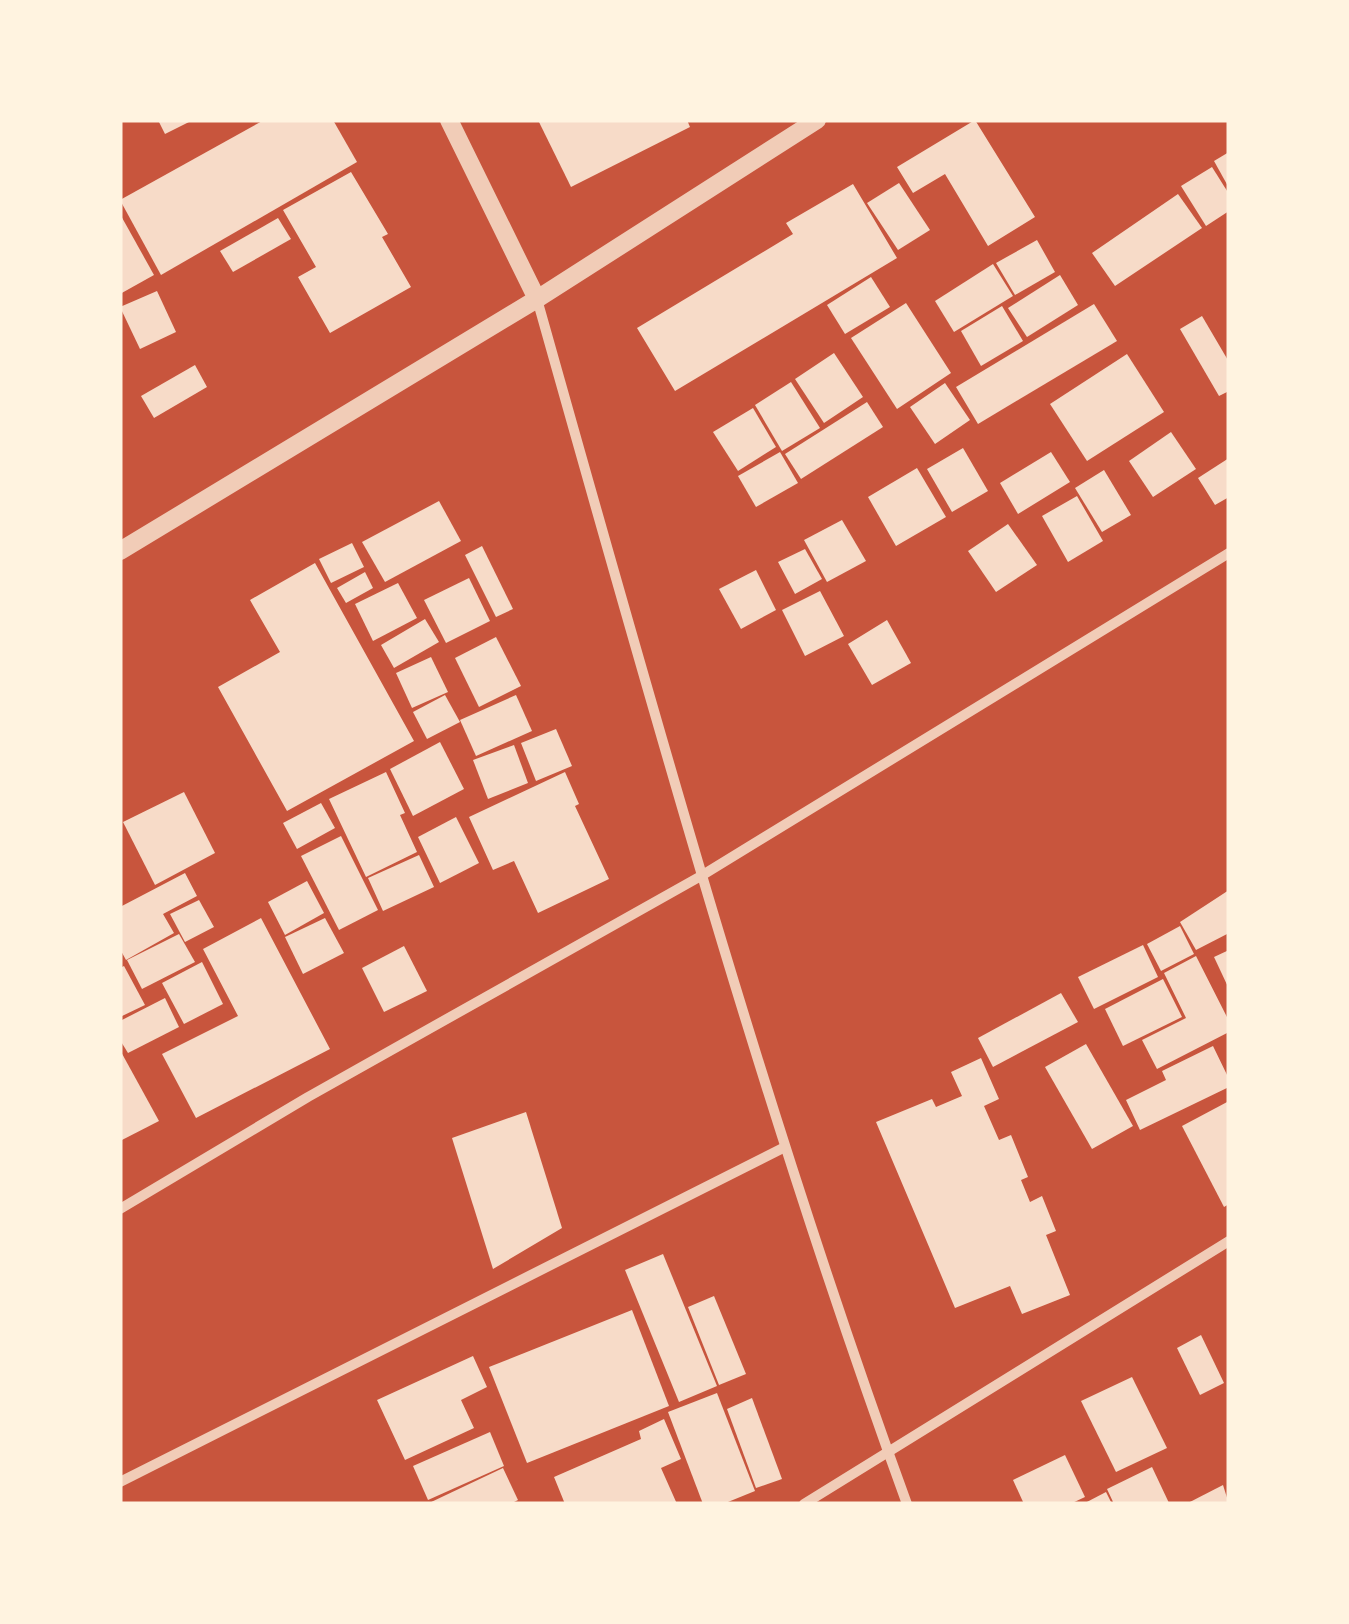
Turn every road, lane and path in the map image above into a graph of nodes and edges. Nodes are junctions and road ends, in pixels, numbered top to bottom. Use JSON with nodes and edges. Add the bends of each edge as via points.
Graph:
{"nodes":[{"id":1,"x":448,"y":120,"type":"edge"},
{"id":2,"x":817,"y":120,"type":"edge"},
{"id":3,"x":536,"y":299,"type":"junction"},
{"id":4,"x":120,"y":552,"type":"edge"},
{"id":5,"x":1229,"y":553,"type":"edge"},
{"id":6,"x":701,"y":876,"type":"junction"},
{"id":7,"x":785,"y":1147,"type":"junction"},
{"id":8,"x":120,"y":1208,"type":"edge"},
{"id":9,"x":1229,"y":1241,"type":"edge"},
{"id":10,"x":888,"y":1451,"type":"junction"},
{"id":11,"x":120,"y":1482,"type":"edge"},
{"id":12,"x":804,"y":1504,"type":"edge"},
{"id":13,"x":908,"y":1504,"type":"edge"}],
"edges":[{"from":1,"to":3,"type":"street"},
{"from":2,"to":3,"type":"street"},
{"from":3,"to":4,"type":"street"},
{"from":3,"to":6,"type":"street"},
{"from":5,"to":6,"type":"street"},
{"from":6,"to":7,"type":"street"},
{"from":6,"to":8,"type":"street"},
{"from":7,"to":10,"type":"street"},
{"from":7,"to":11,"type":"street"},
{"from":9,"to":10,"type":"street"},
{"from":10,"to":12,"type":"street"},
{"from":10,"to":13,"type":"street"}]}
